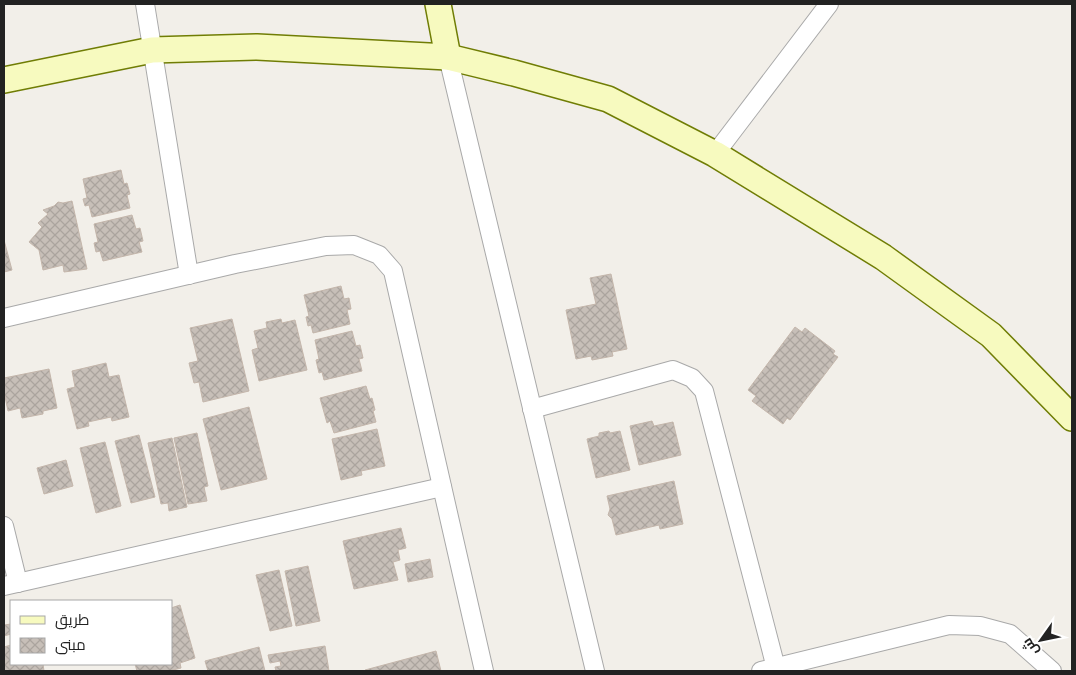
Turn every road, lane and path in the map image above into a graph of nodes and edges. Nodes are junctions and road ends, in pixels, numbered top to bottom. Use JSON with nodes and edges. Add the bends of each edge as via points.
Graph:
{"nodes":[{"id":1,"x":145,"y":4,"type":"edge"},
{"id":2,"x":438,"y":4,"type":"edge"},
{"id":3,"x":829,"y":4,"type":"edge"},
{"id":4,"x":152,"y":50,"type":"junction"},
{"id":5,"x":448,"y":58,"type":"junction"},
{"id":6,"x":4,"y":80,"type":"edge"},
{"id":7,"x":715,"y":154,"type":"junction"},
{"id":8,"x":189,"y":275,"type":"junction"},
{"id":9,"x":4,"y":318,"type":"edge"},
{"id":10,"x":532,"y":409,"type":"junction"},
{"id":11,"x":1072,"y":418,"type":"edge"},
{"id":12,"x":442,"y":487,"type":"junction"},
{"id":13,"x":4,"y":526,"type":"edge"},
{"id":14,"x":11,"y":585,"type":"edge"},
{"id":15,"x":768,"y":669,"type":"edge"},
{"id":16,"x":484,"y":671,"type":"edge"},
{"id":17,"x":596,"y":671,"type":"edge"},
{"id":18,"x":1052,"y":671,"type":"edge"}],
"edges":[{"from":1,"to":4,"type":"street"},
{"from":2,"to":5,"type":"street"},
{"from":3,"to":7,"type":"street"},
{"from":4,"to":5,"type":"street","via":[[258,47]]},
{"from":4,"to":6,"type":"street"},
{"from":4,"to":8,"type":"street"},
{"from":5,"to":7,"type":"street","via":[[514,72],[608,100]]},
{"from":5,"to":10,"type":"street"},
{"from":7,"to":11,"type":"street","via":[[882,257],[990,335]]},
{"from":8,"to":9,"type":"street"},
{"from":8,"to":12,"type":"street","via":[[326,246],[354,245],[379,255],[394,271]]},
{"from":10,"to":15,"type":"street","via":[[673,370],[692,378],[704,391]]},
{"from":10,"to":17,"type":"street"},
{"from":12,"to":14,"type":"street"},
{"from":12,"to":16,"type":"street"},
{"from":13,"to":14,"type":"street"},
{"from":15,"to":18,"type":"street","via":[[949,625],[980,626],[1010,634]]}]}
